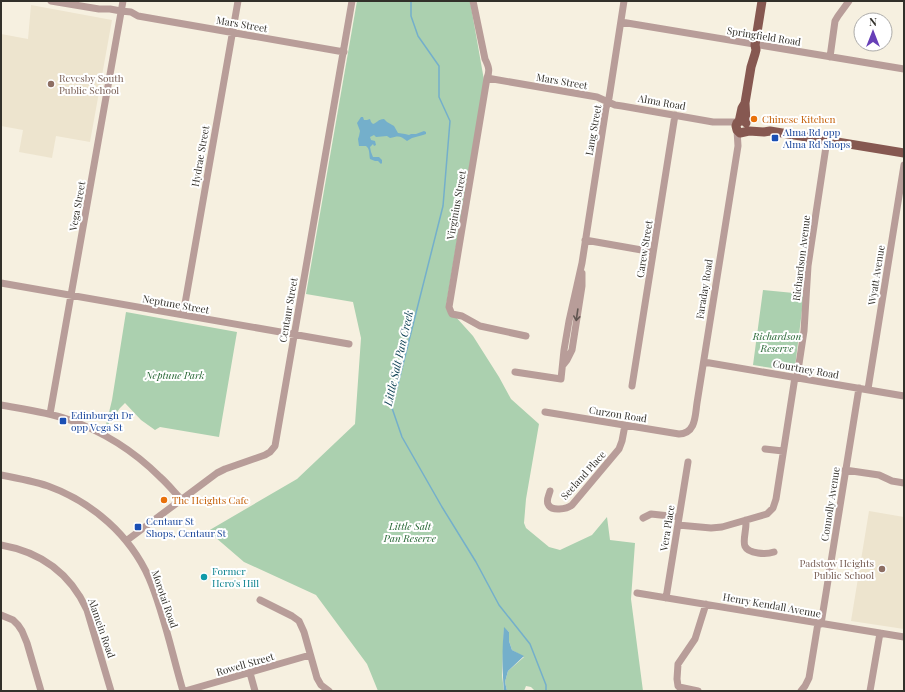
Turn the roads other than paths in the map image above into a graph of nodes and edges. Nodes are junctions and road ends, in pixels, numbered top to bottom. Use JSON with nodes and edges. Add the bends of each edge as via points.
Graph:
{"nodes":[{"id":1,"x":51,"y":1,"type":"edge"},
{"id":2,"x":123,"y":1,"type":"edge"},
{"id":3,"x":238,"y":1,"type":"edge"},
{"id":4,"x":352,"y":1,"type":"edge"},
{"id":5,"x":473,"y":1,"type":"edge"},
{"id":6,"x":624,"y":1,"type":"edge"},
{"id":7,"x":762,"y":1,"type":"edge"},
{"id":8,"x":849,"y":1,"type":"edge"},
{"id":9,"x":121,"y":13,"type":"junction"},
{"id":10,"x":621,"y":22,"type":"junction"},
{"id":11,"x":232,"y":33,"type":"junction"},
{"id":12,"x":754,"y":44,"type":"junction"},
{"id":13,"x":344,"y":52,"type":"junction"},
{"id":14,"x":830,"y":57,"type":"junction"},
{"id":15,"x":904,"y":69,"type":"edge"},
{"id":16,"x":487,"y":78,"type":"junction"},
{"id":17,"x":608,"y":102,"type":"junction"},
{"id":18,"x":675,"y":115,"type":"junction"},
{"id":19,"x":742,"y":127,"type":"junction"},
{"id":20,"x":827,"y":140,"type":"junction"},
{"id":21,"x":904,"y":153,"type":"edge"},
{"id":22,"x":904,"y":165,"type":"edge"},
{"id":23,"x":585,"y":240,"type":"junction"},
{"id":24,"x":653,"y":252,"type":"junction"},
{"id":25,"x":1,"y":283,"type":"edge"},
{"id":26,"x":71,"y":295,"type":"junction"},
{"id":27,"x":183,"y":315,"type":"junction"},
{"id":28,"x":294,"y":334,"type":"junction"},
{"id":29,"x":526,"y":336,"type":"dead end"},
{"id":30,"x":348,"y":344,"type":"dead end"},
{"id":31,"x":704,"y":362,"type":"junction"},
{"id":32,"x":515,"y":372,"type":"dead end"},
{"id":33,"x":796,"y":377,"type":"junction"},
{"id":34,"x":632,"y":386,"type":"dead end"},
{"id":35,"x":859,"y":388,"type":"junction"},
{"id":36,"x":868,"y":389,"type":"junction"},
{"id":37,"x":904,"y":396,"type":"edge"},
{"id":38,"x":1,"y":405,"type":"edge"},
{"id":39,"x":546,"y":412,"type":"dead end"},
{"id":40,"x":50,"y":414,"type":"junction"},
{"id":41,"x":625,"y":425,"type":"junction"},
{"id":42,"x":687,"y":433,"type":"joint"},
{"id":43,"x":765,"y":449,"type":"dead end"},
{"id":44,"x":784,"y":450,"type":"junction"},
{"id":45,"x":688,"y":462,"type":"dead end"},
{"id":46,"x":846,"y":470,"type":"junction"},
{"id":47,"x":1,"y":475,"type":"edge"},
{"id":48,"x":904,"y":483,"type":"edge"},
{"id":49,"x":550,"y":491,"type":"dead end"},
{"id":50,"x":181,"y":499,"type":"junction"},
{"id":51,"x":679,"y":517,"type":"junction"},
{"id":52,"x":642,"y":518,"type":"dead end"},
{"id":53,"x":746,"y":520,"type":"junction"},
{"id":54,"x":678,"y":525,"type":"junction"},
{"id":55,"x":126,"y":541,"type":"junction"},
{"id":56,"x":1,"y":545,"type":"edge"},
{"id":57,"x":774,"y":552,"type":"dead end"},
{"id":58,"x":637,"y":593,"type":"dead end"},
{"id":59,"x":666,"y":598,"type":"junction"},
{"id":60,"x":260,"y":600,"type":"dead end"},
{"id":61,"x":706,"y":604,"type":"junction"},
{"id":62,"x":1,"y":614,"type":"edge"},
{"id":63,"x":819,"y":624,"type":"junction"},
{"id":64,"x":880,"y":633,"type":"junction"},
{"id":65,"x":904,"y":637,"type":"edge"},
{"id":66,"x":310,"y":655,"type":"junction"},
{"id":67,"x":250,"y":673,"type":"junction"},
{"id":68,"x":41,"y":691,"type":"edge"},
{"id":69,"x":111,"y":691,"type":"edge"},
{"id":70,"x":184,"y":691,"type":"edge"},
{"id":71,"x":255,"y":691,"type":"edge"},
{"id":72,"x":329,"y":691,"type":"edge"},
{"id":73,"x":698,"y":691,"type":"edge"},
{"id":74,"x":801,"y":691,"type":"edge"},
{"id":75,"x":870,"y":691,"type":"edge"}],
"edges":[{"from":1,"to":9,"type":"street","name":"Mars Street","via":[[110,9]]},
{"from":2,"to":9,"type":"street","name":"Vega Street"},
{"from":3,"to":11,"type":"street","name":"Hydrae Street"},
{"from":4,"to":13,"type":"street","name":"Centaur Street"},
{"from":5,"to":16,"type":"street","name":"Virginius Street"},
{"from":6,"to":10,"type":"street","name":"Lang Street"},
{"from":7,"to":12,"type":"main road","name":"Faraday Road"},
{"from":8,"to":14,"type":"street","via":[[835,21]]},
{"from":9,"to":11,"type":"street","name":"Mars Street","via":[[131,12],[138,16]]},
{"from":9,"to":26,"type":"street","name":"Vega Street"},
{"from":10,"to":12,"type":"street","name":"Springfield Road"},
{"from":10,"to":17,"type":"street","name":"Lang Street"},
{"from":11,"to":13,"type":"street","name":"Mars Street"},
{"from":11,"to":27,"type":"street","name":"Hydrae Street"},
{"from":12,"to":14,"type":"street","name":"Springfield Road"},
{"from":12,"to":19,"type":"main road","name":"Faraday Road","via":[[751,49],[745,104],[742,108]]},
{"from":13,"to":28,"type":"street","name":"Centaur Street"},
{"from":14,"to":15,"type":"street","name":"Springfield Road"},
{"from":16,"to":17,"type":"street","name":"Mars Street","via":[[597,97]]},
{"from":16,"to":29,"type":"street","name":"Virginius Street","via":[[449,307],[452,314],[462,316],[483,327]]},
{"from":17,"to":18,"type":"street","name":"Alma Road","via":[[618,106]]},
{"from":17,"to":23,"type":"street","name":"Lang Street"},
{"from":18,"to":19,"type":"street","name":"Alma Road"},
{"from":18,"to":24,"type":"street","name":"Carew Street"},
{"from":19,"to":20,"type":"main road","name":"Alma Road"},
{"from":19,"to":31,"type":"street","name":"Faraday Road"},
{"from":20,"to":21,"type":"main road","name":"Alma Road"},
{"from":20,"to":33,"type":"street","name":"Richardson Avenue","via":[[808,266],[804,326]]},
{"from":22,"to":36,"type":"street","name":"Wyatt Avenue"},
{"from":23,"to":24,"type":"street"},
{"from":23,"to":32,"type":"street","name":"Lang Street","via":[[566,335],[561,379]]},
{"from":24,"to":34,"type":"street","name":"Carew Street"},
{"from":25,"to":26,"type":"street","name":"Neptune Street"},
{"from":26,"to":27,"type":"street","name":"Neptune Street"},
{"from":26,"to":40,"type":"street","name":"Vega Street"},
{"from":27,"to":28,"type":"street","name":"Neptune Street"},
{"from":28,"to":30,"type":"street","name":"Neptune Street"},
{"from":28,"to":50,"type":"street","name":"Centaur Street","via":[[273,449],[221,471]]},
{"from":31,"to":33,"type":"street","name":"Courtney Road"},
{"from":31,"to":42,"type":"street","name":"Faraday Road","via":[[693,424]]},
{"from":33,"to":35,"type":"street","name":"Courtney Road"},
{"from":33,"to":44,"type":"street","name":"Richardson Avenue"},
{"from":35,"to":36,"type":"street","name":"Courtney Road"},
{"from":35,"to":46,"type":"street","name":"Connolly Avenue"},
{"from":36,"to":37,"type":"street","name":"Courtney Road"},
{"from":38,"to":40,"type":"street"},
{"from":39,"to":41,"type":"street","name":"Curzon Road"},
{"from":40,"to":50,"type":"street","via":[[85,426],[123,446],[161,477]]},
{"from":41,"to":42,"type":"street","name":"Curzon Road"},
{"from":41,"to":49,"type":"street","name":"Seeland Place","via":[[619,449],[572,505],[562,509],[549,506],[547,501]]},
{"from":43,"to":44,"type":"street"},
{"from":44,"to":53,"type":"street","name":"Richardson Avenue","via":[[773,508],[767,514]]},
{"from":45,"to":51,"type":"street","name":"Vera Place"},
{"from":46,"to":48,"type":"street","via":[[879,475]]},
{"from":46,"to":63,"type":"street","name":"Connolly Avenue"},
{"from":47,"to":55,"type":"street","name":"Morotai Road","via":[[29,480],[59,490],[91,508]]},
{"from":50,"to":55,"type":"street","name":"Centaur Street"},
{"from":51,"to":52,"type":"street","via":[[651,514]]},
{"from":51,"to":54,"type":"street","name":"Vera Place"},
{"from":53,"to":54,"type":"street","name":"Richardson Avenue","via":[[714,528]]},
{"from":53,"to":57,"type":"street","via":[[744,546],[751,551],[765,554]]},
{"from":54,"to":59,"type":"street","name":"Vera Place"},
{"from":55,"to":70,"type":"street","name":"Morotai Road","via":[[153,588]]},
{"from":56,"to":69,"type":"street","name":"Alamein Road","via":[[25,551],[44,560],[66,577],[75,588],[90,618]]},
{"from":58,"to":59,"type":"street","name":"Henry Kendall Avenue"},
{"from":59,"to":61,"type":"street","name":"Henry Kendall Avenue"},
{"from":60,"to":66,"type":"street","via":[[299,621]]},
{"from":61,"to":63,"type":"street","name":"Henry Kendall Avenue"},
{"from":61,"to":73,"type":"street","via":[[695,639],[677,669],[679,687]]},
{"from":62,"to":68,"type":"street","via":[[13,620],[22,631]]},
{"from":63,"to":64,"type":"street","name":"Henry Kendall Avenue"},
{"from":63,"to":74,"type":"street","name":"Connolly Avenue","via":[[809,678]]},
{"from":64,"to":65,"type":"street","name":"Henry Kendall Avenue"},
{"from":64,"to":75,"type":"street"},
{"from":66,"to":67,"type":"street","name":"Rowell Street"},
{"from":66,"to":72,"type":"street","via":[[319,682]]},
{"from":67,"to":70,"type":"street","name":"Rowell Street"},
{"from":67,"to":71,"type":"street"}]}
